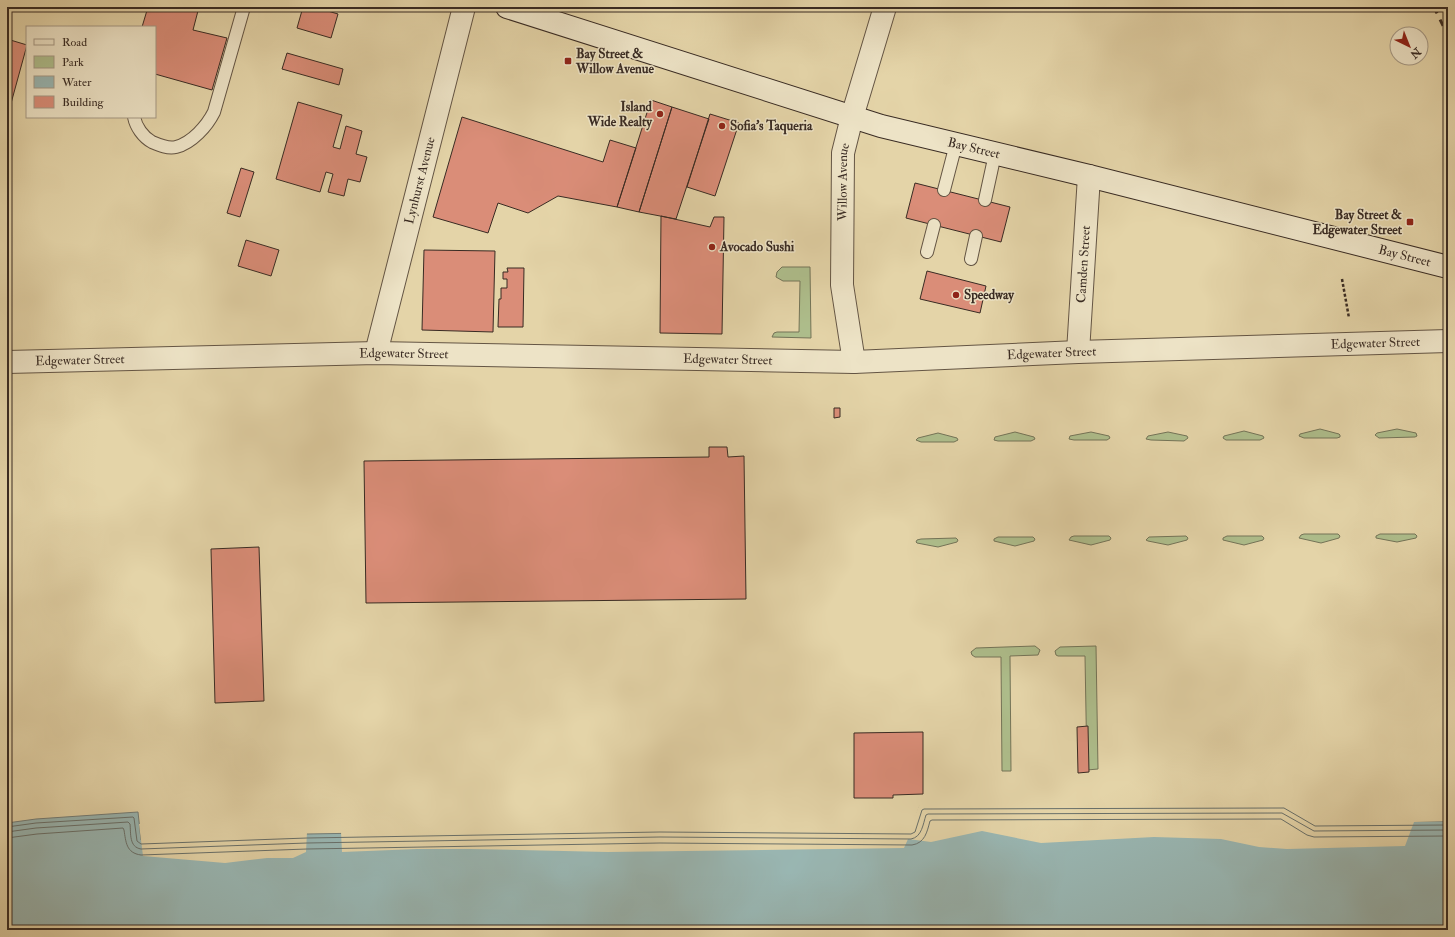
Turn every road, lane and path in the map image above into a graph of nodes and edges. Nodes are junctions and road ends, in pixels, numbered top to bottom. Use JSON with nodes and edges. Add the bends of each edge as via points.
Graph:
{"nodes":[{"id":1,"x":244,"y":7,"type":"edge"},
{"id":2,"x":464,"y":7,"type":"edge"},
{"id":3,"x":507,"y":7,"type":"edge"},
{"id":4,"x":885,"y":7,"type":"edge"},
{"id":5,"x":852,"y":117,"type":"junction"},
{"id":6,"x":134,"y":118,"type":"edge"},
{"id":7,"x":956,"y":144,"type":"junction"},
{"id":8,"x":995,"y":154,"type":"junction"},
{"id":9,"x":1089,"y":176,"type":"junction"},
{"id":10,"x":944,"y":190,"type":"dead end"},
{"id":11,"x":984,"y":200,"type":"dead end"},
{"id":12,"x":934,"y":225,"type":"dead end"},
{"id":13,"x":976,"y":236,"type":"dead end"},
{"id":14,"x":927,"y":252,"type":"dead end"},
{"id":15,"x":970,"y":259,"type":"dead end"},
{"id":16,"x":1448,"y":267,"type":"edge"},
{"id":17,"x":1342,"y":279,"type":"dead end"},
{"id":18,"x":1349,"y":318,"type":"dead end"},
{"id":19,"x":1448,"y":341,"type":"edge"},
{"id":20,"x":1078,"y":352,"type":"junction"},
{"id":21,"x":376,"y":353,"type":"junction"},
{"id":22,"x":7,"y":362,"type":"edge"},
{"id":23,"x":854,"y":362,"type":"junction"}],
"edges":[{"from":1,"to":6,"type":"lane","via":[[214,112],[204,127],[187,142],[168,148],[148,139]]},
{"from":2,"to":21,"type":"street","name":"Lynhurst Avenue"},
{"from":3,"to":5,"type":"street","name":"Bay Street"},
{"from":4,"to":5,"type":"street","name":"Willow Avenue"},
{"from":5,"to":7,"type":"street","name":"Bay Street"},
{"from":5,"to":23,"type":"street","name":"Willow Avenue","via":[[843,153],[842,285]]},
{"from":7,"to":8,"type":"street","name":"Bay Street"},
{"from":7,"to":10,"type":"lane"},
{"from":8,"to":9,"type":"street","name":"Bay Street"},
{"from":8,"to":11,"type":"lane"},
{"from":9,"to":16,"type":"street","name":"Bay Street"},
{"from":9,"to":20,"type":"street","name":"Camden Street"},
{"from":12,"to":14,"type":"lane"},
{"from":13,"to":15,"type":"lane"},
{"from":17,"to":18,"type":"path"},
{"from":19,"to":20,"type":"street","name":"Edgewater Street"},
{"from":20,"to":23,"type":"street","name":"Edgewater Street"},
{"from":21,"to":22,"type":"street","name":"Edgewater Street"},
{"from":21,"to":23,"type":"street","name":"Edgewater Street"}]}
